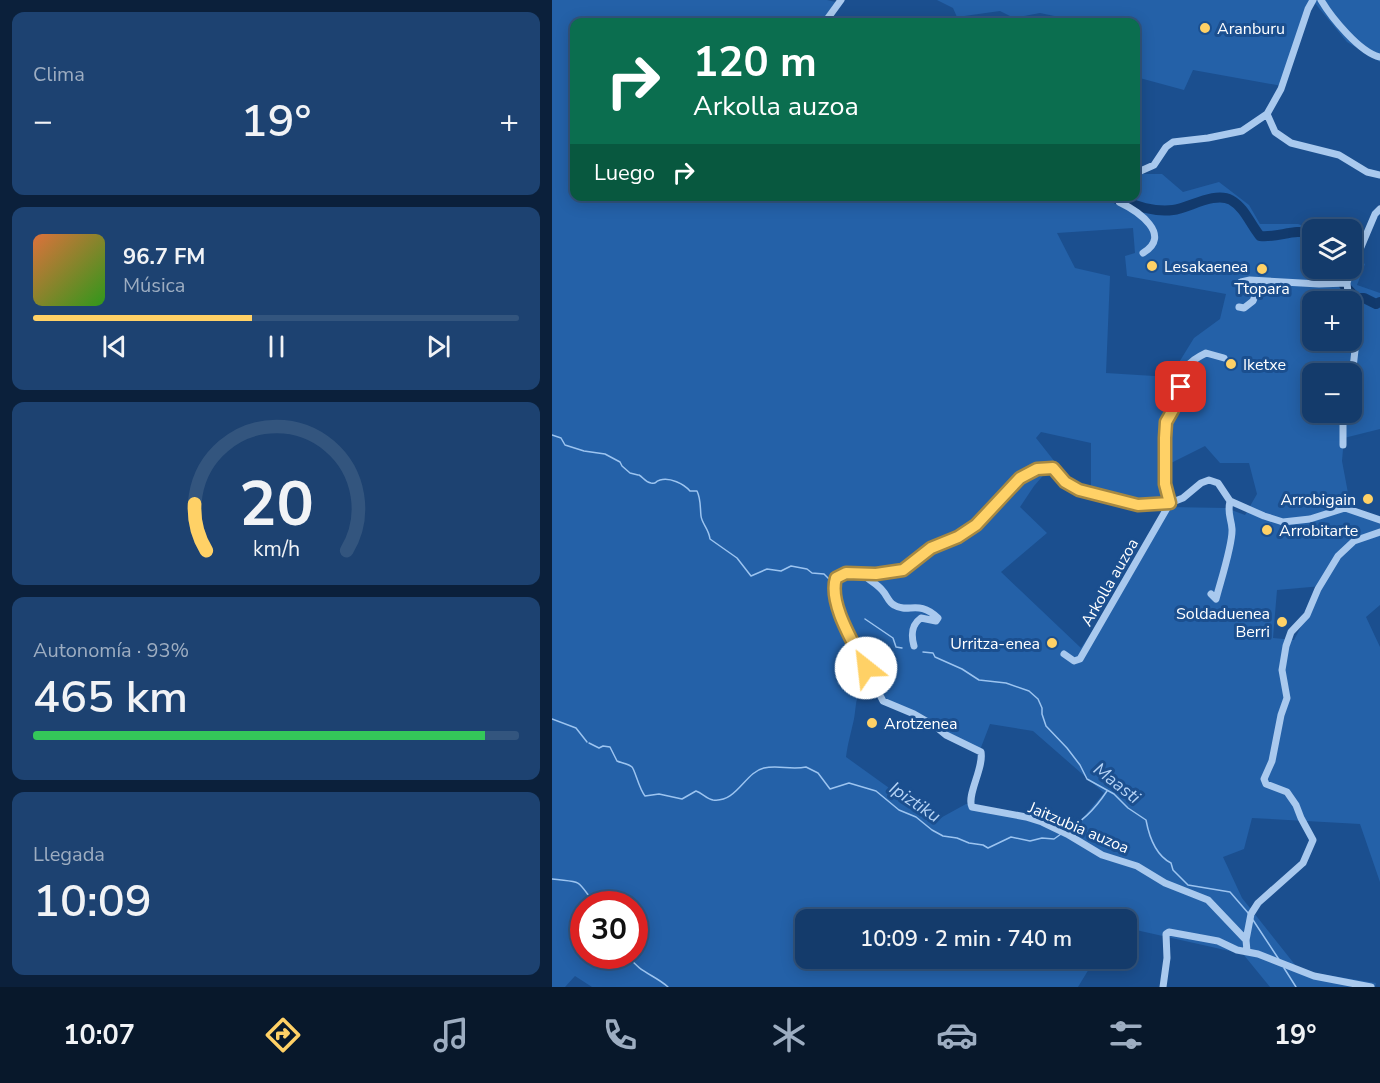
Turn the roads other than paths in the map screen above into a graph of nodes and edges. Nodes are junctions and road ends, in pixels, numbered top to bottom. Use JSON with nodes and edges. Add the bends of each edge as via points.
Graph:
{"nodes":[{"id":1,"x":841,"y":0,"type":"edge"},
{"id":2,"x":1313,"y":0,"type":"edge"},
{"id":3,"x":1321,"y":0,"type":"edge"},
{"id":4,"x":828,"y":18,"type":"edge"},
{"id":5,"x":1380,"y":57,"type":"edge"},
{"id":6,"x":1267,"y":114,"type":"junction"},
{"id":7,"x":1140,"y":171,"type":"edge"},
{"id":8,"x":1380,"y":175,"type":"edge"},
{"id":9,"x":1119,"y":201,"type":"edge"},
{"id":10,"x":1380,"y":209,"type":"edge"},
{"id":11,"x":1143,"y":253,"type":"dead end"},
{"id":12,"x":1261,"y":281,"type":"junction"},
{"id":13,"x":1241,"y":282,"type":"dead end"},
{"id":14,"x":1344,"y":283,"type":"junction"},
{"id":15,"x":1346,"y":291,"type":"edge"},
{"id":16,"x":1239,"y":307,"type":"dead end"},
{"id":17,"x":1224,"y":358,"type":"dead end"},
{"id":18,"x":1343,"y":423,"type":"edge"},
{"id":19,"x":1343,"y":445,"type":"dead end"},
{"id":20,"x":1230,"y":501,"type":"junction"},
{"id":21,"x":1170,"y":503,"type":"junction"},
{"id":22,"x":1380,"y":520,"type":"edge"},
{"id":23,"x":1380,"y":532,"type":"edge"},
{"id":24,"x":864,"y":575,"type":"junction"},
{"id":25,"x":1211,"y":594,"type":"dead end"},
{"id":26,"x":914,"y":646,"type":"dead end"},
{"id":27,"x":1065,"y":654,"type":"dead end"},
{"id":28,"x":883,"y":701,"type":"joint"},
{"id":29,"x":1246,"y":940,"type":"junction"},
{"id":30,"x":1246,"y":951,"type":"junction"},
{"id":31,"x":1163,"y":987,"type":"edge"},
{"id":32,"x":1371,"y":987,"type":"edge"}],
"edges":[{"from":1,"to":4,"type":"street"},
{"from":2,"to":6,"type":"street","via":[[1281,89]]},
{"from":3,"to":5,"type":"street","via":[[1349,36],[1373,56]]},
{"from":6,"to":7,"type":"street","via":[[1242,131],[1173,142],[1154,165]]},
{"from":6,"to":8,"type":"street","via":[[1275,132],[1292,143],[1339,155],[1367,172]]},
{"from":9,"to":11,"type":"street","via":[[1153,228],[1155,243]]},
{"from":10,"to":14,"type":"street"},
{"from":12,"to":13,"type":"street"},
{"from":12,"to":14,"type":"street"},
{"from":12,"to":16,"type":"street","via":[[1253,301]]},
{"from":14,"to":15,"type":"street"},
{"from":17,"to":21,"type":"street","via":[[1206,353],[1192,359],[1184,372],[1178,401],[1166,422],[1165,484]]},
{"from":18,"to":19,"type":"street"},
{"from":20,"to":21,"type":"street","name":"Arkolla auzoa","via":[[1218,483],[1209,480]]},
{"from":20,"to":22,"type":"street","name":"Arkolla auzoa","via":[[1283,522],[1310,519],[1345,508]]},
{"from":20,"to":25,"type":"street","via":[[1230,542],[1216,599]]},
{"from":21,"to":24,"type":"street","name":"Arkolla auzoa","via":[[1138,505],[1113,500],[1079,490],[1053,468],[1037,469],[1020,478],[976,525],[958,537],[931,548],[903,570]]},
{"from":21,"to":27,"type":"street","name":"Arkolla auzoa","via":[[1080,659],[1074,661]]},
{"from":23,"to":29,"type":"street","via":[[1354,542],[1338,556],[1286,646],[1282,670],[1287,698],[1264,779],[1266,784],[1287,792],[1313,840],[1303,863],[1258,903]]},
{"from":24,"to":26,"type":"street","via":[[893,604],[921,607],[938,618],[921,618],[916,622],[911,634]]},
{"from":24,"to":28,"type":"street","name":"Arkolla auzoa","via":[[842,574],[836,578],[836,592],[843,623]]},
{"from":28,"to":29,"type":"street","name":"Jaitzubia auzoa","via":[[981,752],[970,800],[972,807],[1042,822],[1102,855],[1137,866],[1165,883],[1208,900]]},
{"from":29,"to":30,"type":"street"},
{"from":30,"to":31,"type":"street","via":[[1218,941],[1169,932]]},
{"from":30,"to":32,"type":"street","via":[[1314,976]]}]}
